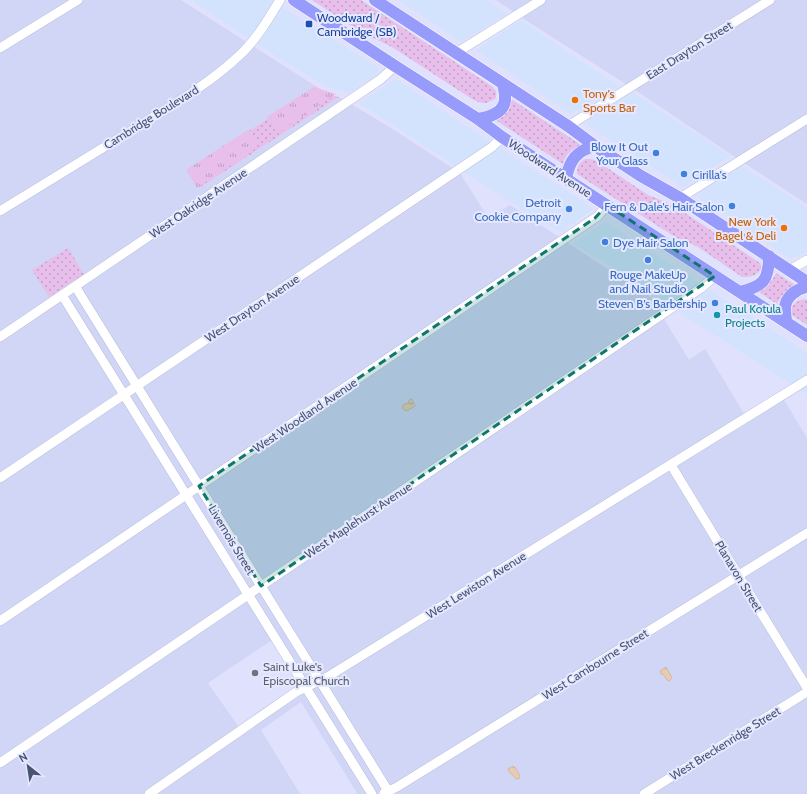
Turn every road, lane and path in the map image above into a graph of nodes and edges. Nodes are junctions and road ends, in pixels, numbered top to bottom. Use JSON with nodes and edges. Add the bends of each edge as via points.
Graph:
{"nodes":[{"id":1,"x":78,"y":0,"type":"edge"},
{"id":2,"x":280,"y":0,"type":"edge"},
{"id":3,"x":294,"y":0,"type":"edge"},
{"id":4,"x":374,"y":0,"type":"edge"},
{"id":5,"x":542,"y":0,"type":"edge"},
{"id":6,"x":770,"y":0,"type":"edge"},
{"id":7,"x":0,"y":48,"type":"edge"},
{"id":8,"x":456,"y":53,"type":"junction"},
{"id":9,"x":395,"y":66,"type":"junction"},
{"id":10,"x":503,"y":84,"type":"junction"},
{"id":11,"x":478,"y":119,"type":"junction"},
{"id":12,"x":807,"y":119,"type":"edge"},
{"id":13,"x":568,"y":126,"type":"junction"},
{"id":14,"x":502,"y":137,"type":"junction"},
{"id":15,"x":595,"y":146,"type":"junction"},
{"id":16,"x":566,"y":178,"type":"junction"},
{"id":17,"x":680,"y":198,"type":"junction"},
{"id":18,"x":608,"y":205,"type":"junction"},
{"id":19,"x":0,"y":211,"type":"edge"},
{"id":20,"x":769,"y":256,"type":"junction"},
{"id":21,"x":807,"y":260,"type":"edge"},
{"id":22,"x":790,"y":270,"type":"junction"},
{"id":23,"x":715,"y":276,"type":"junction"},
{"id":24,"x":807,"y":282,"type":"edge"},
{"id":25,"x":75,"y":286,"type":"junction"},
{"id":26,"x":807,"y":287,"type":"edge"},
{"id":27,"x":740,"y":292,"type":"junction"},
{"id":28,"x":62,"y":295,"type":"junction"},
{"id":29,"x":786,"y":322,"type":"junction"},
{"id":30,"x":807,"y":336,"type":"edge"},
{"id":31,"x":0,"y":337,"type":"edge"},
{"id":32,"x":807,"y":380,"type":"edge"},
{"id":33,"x":137,"y":386,"type":"junction"},
{"id":34,"x":125,"y":394,"type":"junction"},
{"id":35,"x":671,"y":465,"type":"junction"},
{"id":36,"x":0,"y":478,"type":"edge"},
{"id":37,"x":199,"y":486,"type":"junction"},
{"id":38,"x":187,"y":494,"type":"junction"},
{"id":39,"x":807,"y":533,"type":"edge"},
{"id":40,"x":739,"y":575,"type":"junction"},
{"id":41,"x":261,"y":586,"type":"junction"},
{"id":42,"x":248,"y":595,"type":"junction"},
{"id":43,"x":0,"y":621,"type":"edge"},
{"id":44,"x":320,"y":681,"type":"junction"},
{"id":45,"x":307,"y":687,"type":"junction"},
{"id":46,"x":807,"y":688,"type":"edge"},
{"id":47,"x":807,"y":692,"type":"edge"},
{"id":48,"x":0,"y":763,"type":"edge"},
{"id":49,"x":387,"y":793,"type":"edge"},
{"id":50,"x":149,"y":794,"type":"edge"},
{"id":51,"x":372,"y":794,"type":"edge"},
{"id":52,"x":644,"y":794,"type":"edge"}],
"edges":[{"from":1,"to":7,"type":"street"},
{"from":2,"to":19,"type":"street","name":"Cambridge Boulevard","via":[[251,42],[220,72],[170,107]]},
{"from":3,"to":9,"type":"main road","name":"Woodward Avenue"},
{"from":4,"to":8,"type":"main road"},
{"from":5,"to":8,"type":"street"},
{"from":6,"to":13,"type":"street","name":"East Drayton Street"},
{"from":8,"to":10,"type":"main road"},
{"from":9,"to":11,"type":"main road","name":"Woodward Avenue"},
{"from":9,"to":25,"type":"street","name":"West Oakridge Avenue","via":[[381,79]]},
{"from":10,"to":11,"type":"main road","via":[[506,98],[504,105],[495,115]]},
{"from":10,"to":13,"type":"main road"},
{"from":11,"to":14,"type":"main road","name":"Woodward Avenue"},
{"from":12,"to":17,"type":"street"},
{"from":13,"to":15,"type":"main road"},
{"from":14,"to":16,"type":"main road","name":"Woodward Avenue"},
{"from":14,"to":33,"type":"street","name":"West Drayton Avenue","via":[[492,147]]},
{"from":15,"to":16,"type":"main road","via":[[586,148],[573,159]]},
{"from":15,"to":17,"type":"main road"},
{"from":16,"to":18,"type":"main road","name":"Woodward Avenue"},
{"from":17,"to":20,"type":"main road"},
{"from":18,"to":23,"type":"main road","name":"Woodward Avenue"},
{"from":18,"to":37,"type":"street","name":"West Woodland Avenue","via":[[598,216]]},
{"from":20,"to":22,"type":"main road"},
{"from":20,"to":27,"type":"main road","via":[[768,273],[763,281],[754,288]]},
{"from":21,"to":22,"type":"street"},
{"from":22,"to":24,"type":"main road"},
{"from":23,"to":27,"type":"main road","name":"Woodward Avenue"},
{"from":23,"to":41,"type":"street","name":"West Maplehurst Avenue"},
{"from":25,"to":28,"type":"street","name":"West Oakridge Avenue"},
{"from":25,"to":33,"type":"street","name":"Livernois Street"},
{"from":26,"to":29,"type":"main road","via":[[790,296],[785,308]]},
{"from":27,"to":29,"type":"main road","name":"Woodward Avenue"},
{"from":28,"to":31,"type":"street","name":"West Oakridge Avenue"},
{"from":28,"to":34,"type":"street","name":"Livernois Street"},
{"from":29,"to":30,"type":"main road","name":"Woodward Avenue"},
{"from":32,"to":35,"type":"street","name":"West Lewiston Avenue"},
{"from":33,"to":34,"type":"street","name":"West Drayton Avenue"},
{"from":33,"to":37,"type":"street","name":"Livernois Street"},
{"from":34,"to":36,"type":"street","name":"West Drayton Avenue"},
{"from":34,"to":38,"type":"street","name":"Livernois Street"},
{"from":35,"to":40,"type":"street","name":"Planavon Street"},
{"from":35,"to":44,"type":"street","name":"West Lewiston Avenue"},
{"from":37,"to":38,"type":"street","name":"West Woodland Avenue"},
{"from":37,"to":41,"type":"street","name":"Livernois Street"},
{"from":38,"to":42,"type":"street","name":"Livernois Street"},
{"from":38,"to":43,"type":"street","name":"West Woodland Avenue"},
{"from":39,"to":40,"type":"street","name":"West Cambourne Street"},
{"from":40,"to":46,"type":"street","name":"Planavon Street"},
{"from":40,"to":49,"type":"street","name":"West Cambourne Street"},
{"from":41,"to":42,"type":"street","name":"West Maplehurst Avenue"},
{"from":41,"to":44,"type":"street","name":"Livernois Street"},
{"from":42,"to":45,"type":"street","name":"Livernois Street"},
{"from":42,"to":48,"type":"street","name":"West Maplehurst Avenue"},
{"from":44,"to":45,"type":"street","name":"West Lewiston Avenue"},
{"from":44,"to":49,"type":"street","name":"Livernois Street"},
{"from":45,"to":50,"type":"street","name":"West Lewiston Avenue","via":[[296,692]]},
{"from":45,"to":51,"type":"street","name":"Livernois Street"},
{"from":47,"to":52,"type":"street","name":"West Breckenridge Street"}]}
